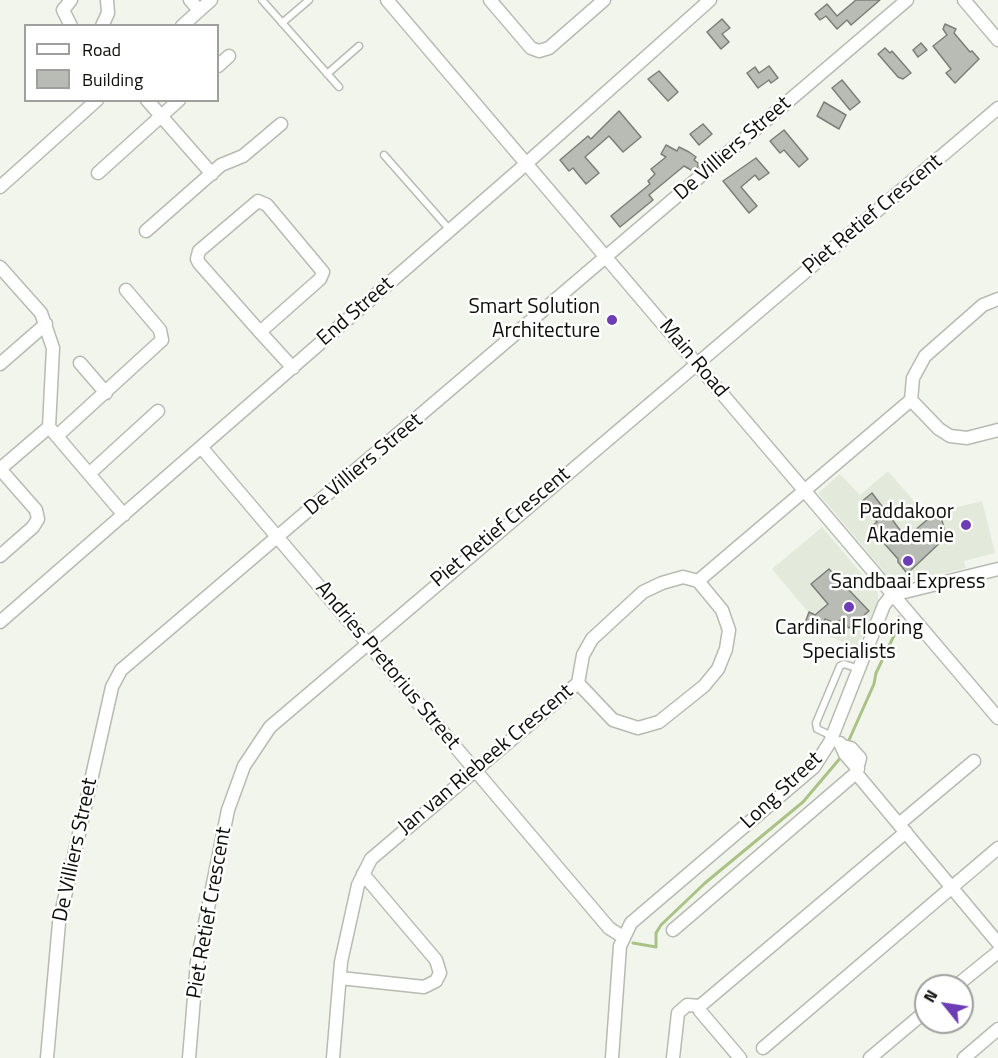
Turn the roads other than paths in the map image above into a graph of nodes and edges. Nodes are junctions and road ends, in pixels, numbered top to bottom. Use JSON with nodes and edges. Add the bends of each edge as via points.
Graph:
{"nodes":[{"id":1,"x":71,"y":0,"type":"edge"},
{"id":2,"x":106,"y":0,"type":"edge"},
{"id":3,"x":190,"y":0,"type":"edge"},
{"id":4,"x":211,"y":0,"type":"edge"},
{"id":5,"x":262,"y":0,"type":"edge"},
{"id":6,"x":309,"y":0,"type":"edge"},
{"id":7,"x":387,"y":0,"type":"edge"},
{"id":8,"x":490,"y":0,"type":"edge"},
{"id":9,"x":604,"y":0,"type":"edge"},
{"id":10,"x":710,"y":0,"type":"edge"},
{"id":11,"x":907,"y":0,"type":"edge"},
{"id":12,"x":964,"y":0,"type":"edge"},
{"id":13,"x":200,"y":10,"type":"junction"},
{"id":14,"x":282,"y":23,"type":"junction"},
{"id":15,"x":70,"y":24,"type":"edge"},
{"id":16,"x":103,"y":24,"type":"edge"},
{"id":17,"x":184,"y":24,"type":"edge"},
{"id":18,"x":998,"y":40,"type":"edge"},
{"id":19,"x":359,"y":46,"type":"dead end"},
{"id":20,"x":230,"y":56,"type":"dead end"},
{"id":21,"x":219,"y":65,"type":"edge"},
{"id":22,"x":327,"y":74,"type":"junction"},
{"id":23,"x":339,"y":87,"type":"dead end"},
{"id":24,"x":96,"y":102,"type":"edge"},
{"id":25,"x":149,"y":102,"type":"edge"},
{"id":26,"x":177,"y":102,"type":"edge"},
{"id":27,"x":998,"y":108,"type":"edge"},
{"id":28,"x":161,"y":116,"type":"junction"},
{"id":29,"x":281,"y":124,"type":"dead end"},
{"id":30,"x":384,"y":155,"type":"dead end"},
{"id":31,"x":526,"y":163,"type":"junction"},
{"id":32,"x":98,"y":173,"type":"dead end"},
{"id":33,"x":212,"y":174,"type":"junction"},
{"id":34,"x":0,"y":187,"type":"edge"},
{"id":35,"x":450,"y":230,"type":"junction"},
{"id":36,"x":146,"y":231,"type":"dead end"},
{"id":37,"x":607,"y":258,"type":"junction"},
{"id":38,"x":0,"y":267,"type":"edge"},
{"id":39,"x":126,"y":290,"type":"dead end"},
{"id":40,"x":998,"y":299,"type":"edge"},
{"id":41,"x":46,"y":324,"type":"junction"},
{"id":42,"x":260,"y":332,"type":"junction"},
{"id":43,"x":80,"y":363,"type":"dead end"},
{"id":44,"x":0,"y":364,"type":"edge"},
{"id":45,"x":696,"y":364,"type":"junction"},
{"id":46,"x":292,"y":368,"type":"junction"},
{"id":47,"x":106,"y":393,"type":"junction"},
{"id":48,"x":911,"y":400,"type":"junction"},
{"id":49,"x":158,"y":411,"type":"dead end"},
{"id":50,"x":998,"y":430,"type":"edge"},
{"id":51,"x":53,"y":431,"type":"junction"},
{"id":52,"x":201,"y":447,"type":"junction"},
{"id":53,"x":0,"y":469,"type":"edge"},
{"id":54,"x":90,"y":473,"type":"junction"},
{"id":55,"x":804,"y":491,"type":"junction"},
{"id":56,"x":124,"y":515,"type":"junction"},
{"id":57,"x":278,"y":538,"type":"junction"},
{"id":58,"x":0,"y":556,"type":"edge"},
{"id":59,"x":998,"y":569,"type":"edge"},
{"id":60,"x":698,"y":580,"type":"junction"},
{"id":61,"x":892,"y":595,"type":"junction"},
{"id":62,"x":0,"y":622,"type":"edge"},
{"id":63,"x":367,"y":643,"type":"junction"},
{"id":64,"x":859,"y":669,"type":"junction"},
{"id":65,"x":578,"y":683,"type":"junction"},
{"id":66,"x":998,"y":718,"type":"edge"},
{"id":67,"x":832,"y":736,"type":"junction"},
{"id":68,"x":974,"y":761,"type":"dead end"},
{"id":69,"x":474,"y":769,"type":"junction"},
{"id":70,"x":857,"y":771,"type":"junction"},
{"id":71,"x":902,"y":828,"type":"junction"},
{"id":72,"x":998,"y":848,"type":"edge"},
{"id":73,"x":363,"y":874,"type":"junction"},
{"id":74,"x":952,"y":888,"type":"junction"},
{"id":75,"x":673,"y":930,"type":"dead end"},
{"id":76,"x":623,"y":937,"type":"junction"},
{"id":77,"x":998,"y":943,"type":"edge"},
{"id":78,"x":998,"y":952,"type":"edge"},
{"id":79,"x":971,"y":974,"type":"edge"},
{"id":80,"x":340,"y":978,"type":"junction"},
{"id":81,"x":699,"y":1006,"type":"junction"},
{"id":82,"x":914,"y":1021,"type":"edge"},
{"id":83,"x":998,"y":1029,"type":"edge"},
{"id":84,"x":763,"y":1048,"type":"dead end"},
{"id":85,"x":47,"y":1058,"type":"edge"},
{"id":86,"x":189,"y":1058,"type":"edge"},
{"id":87,"x":333,"y":1058,"type":"edge"},
{"id":88,"x":612,"y":1058,"type":"edge"},
{"id":89,"x":674,"y":1058,"type":"edge"},
{"id":90,"x":740,"y":1058,"type":"edge"},
{"id":91,"x":870,"y":1058,"type":"edge"},
{"id":92,"x":964,"y":1058,"type":"edge"}],
"edges":[{"from":1,"to":15,"type":"street","via":[[63,10]]},
{"from":2,"to":16,"type":"street","via":[[108,14]]},
{"from":3,"to":13,"type":"street"},
{"from":4,"to":13,"type":"street"},
{"from":5,"to":14,"type":"lane"},
{"from":6,"to":14,"type":"lane"},
{"from":7,"to":31,"type":"street","name":"Main Road"},
{"from":8,"to":9,"type":"street","via":[[531,48],[539,51],[549,48]]},
{"from":10,"to":31,"type":"street","name":"End Street"},
{"from":11,"to":37,"type":"street","name":"De Villiers Street"},
{"from":12,"to":18,"type":"street"},
{"from":13,"to":17,"type":"street"},
{"from":14,"to":22,"type":"lane"},
{"from":19,"to":22,"type":"lane"},
{"from":20,"to":21,"type":"street"},
{"from":22,"to":23,"type":"lane"},
{"from":24,"to":34,"type":"street"},
{"from":25,"to":28,"type":"street"},
{"from":26,"to":28,"type":"street"},
{"from":27,"to":45,"type":"street","name":"Piet Retief Crescent"},
{"from":28,"to":32,"type":"street"},
{"from":28,"to":33,"type":"street"},
{"from":29,"to":33,"type":"street","via":[[243,156],[221,165]]},
{"from":30,"to":35,"type":"lane"},
{"from":31,"to":35,"type":"street","name":"End Street"},
{"from":31,"to":37,"type":"street","name":"Main Road"},
{"from":33,"to":36,"type":"street"},
{"from":35,"to":46,"type":"street","name":"End Street"},
{"from":37,"to":45,"type":"street","name":"Main Road"},
{"from":37,"to":57,"type":"street","name":"De Villiers Street"},
{"from":38,"to":41,"type":"street","via":[[31,300]]},
{"from":39,"to":47,"type":"street","via":[[163,336]]},
{"from":40,"to":48,"type":"street","via":[[983,305],[925,356],[913,378]]},
{"from":41,"to":44,"type":"street"},
{"from":41,"to":51,"type":"street","via":[[54,360]]},
{"from":42,"to":42,"type":"street","via":[[197,256],[258,201],[267,205],[323,272]]},
{"from":42,"to":46,"type":"street"},
{"from":43,"to":47,"type":"street"},
{"from":45,"to":55,"type":"street","name":"Main Road"},
{"from":45,"to":63,"type":"street","name":"Piet Retief Crescent"},
{"from":46,"to":52,"type":"street","name":"End Street"},
{"from":47,"to":51,"type":"street"},
{"from":48,"to":50,"type":"street","via":[[950,436],[967,438]]},
{"from":48,"to":55,"type":"street"},
{"from":49,"to":54,"type":"street"},
{"from":51,"to":53,"type":"street"},
{"from":51,"to":54,"type":"street"},
{"from":52,"to":56,"type":"street","name":"End Street"},
{"from":52,"to":57,"type":"street","name":"Andries Pretorius Street"},
{"from":53,"to":58,"type":"street","via":[[36,510],[38,519]]},
{"from":54,"to":56,"type":"street"},
{"from":55,"to":60,"type":"street"},
{"from":55,"to":61,"type":"street","name":"Main Road"},
{"from":56,"to":62,"type":"street","name":"End Street"},
{"from":57,"to":63,"type":"street","name":"Andries Pretorius Street"},
{"from":57,"to":85,"type":"street","name":"De Villiers Street","via":[[125,666],[114,681],[59,923]]},
{"from":59,"to":61,"type":"street"},
{"from":60,"to":65,"type":"street","name":"Jan van Riebeek Crescent","via":[[683,577],[643,592],[592,639],[583,656]]},
{"from":60,"to":65,"type":"street","via":[[722,610],[729,630],[718,669],[704,686],[659,722],[638,728],[613,720]]},
{"from":61,"to":64,"type":"street","name":"Long Street","via":[[884,605]]},
{"from":61,"to":66,"type":"street","name":"Main Road"},
{"from":63,"to":69,"type":"street","name":"Andries Pretorius Street"},
{"from":63,"to":86,"type":"street","name":"Piet Retief Crescent","via":[[270,727],[237,780],[198,962]]},
{"from":64,"to":67,"type":"street","name":"Long Street"},
{"from":64,"to":67,"type":"lane","via":[[840,666],[816,723],[817,729]]},
{"from":65,"to":69,"type":"street","name":"Jan van Riebeek Crescent"},
{"from":67,"to":70,"type":"street","via":[[843,746]]},
{"from":67,"to":76,"type":"street","name":"Long Street","via":[[821,758],[806,775],[636,917]]},
{"from":68,"to":71,"type":"street"},
{"from":69,"to":73,"type":"street","name":"Jan van Riebeek Crescent","via":[[376,853]]},
{"from":69,"to":76,"type":"street","name":"Andries Pretorius Street","via":[[609,928]]},
{"from":70,"to":71,"type":"street"},
{"from":70,"to":75,"type":"street"},
{"from":71,"to":74,"type":"street"},
{"from":71,"to":81,"type":"street"},
{"from":72,"to":74,"type":"street"},
{"from":73,"to":80,"type":"street","name":"Jan van Riebeek Crescent"},
{"from":73,"to":80,"type":"street","via":[[436,960],[440,973],[436,981],[424,987]]},
{"from":74,"to":77,"type":"street"},
{"from":74,"to":84,"type":"street"},
{"from":76,"to":88,"type":"street","name":"Long Street"},
{"from":78,"to":79,"type":"street"},
{"from":80,"to":87,"type":"street","name":"Jan van Riebeek Crescent"},
{"from":81,"to":89,"type":"street","via":[[687,1005],[678,1013]]},
{"from":81,"to":90,"type":"street"},
{"from":82,"to":91,"type":"street"},
{"from":83,"to":92,"type":"street"}]}
